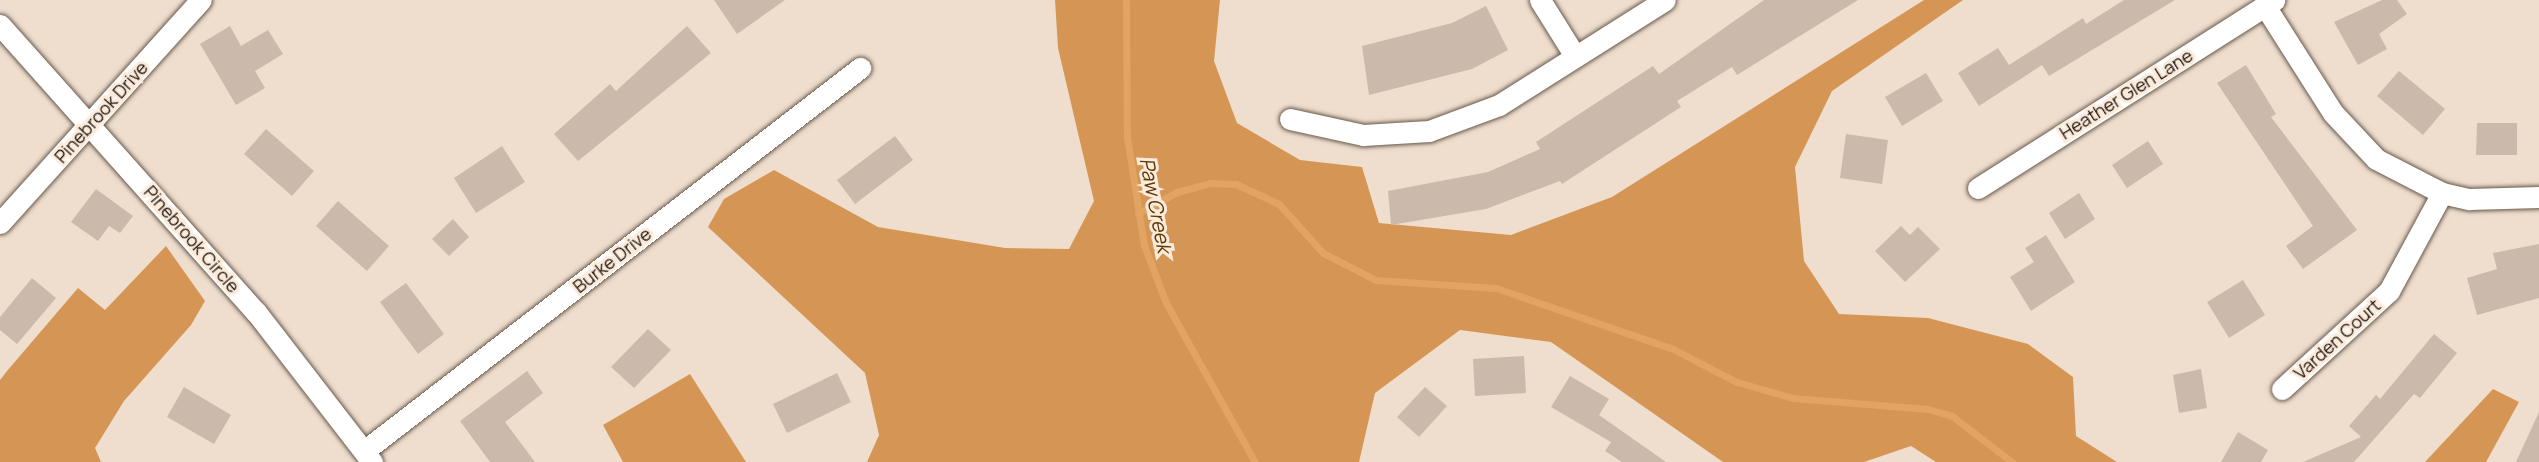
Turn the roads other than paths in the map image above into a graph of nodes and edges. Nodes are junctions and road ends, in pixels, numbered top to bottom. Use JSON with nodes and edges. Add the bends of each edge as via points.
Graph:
{"nodes":[{"id":1,"x":201,"y":0,"type":"edge"},
{"id":2,"x":1540,"y":0,"type":"edge"},
{"id":3,"x":1665,"y":0,"type":"edge"},
{"id":4,"x":2269,"y":3,"type":"edge"},
{"id":5,"x":0,"y":25,"type":"edge"},
{"id":6,"x":1575,"y":56,"type":"junction"},
{"id":7,"x":860,"y":68,"type":"dead end"},
{"id":8,"x":1290,"y":119,"type":"dead end"},
{"id":9,"x":92,"y":123,"type":"junction"},
{"id":10,"x":1978,"y":188,"type":"dead end"},
{"id":11,"x":2442,"y":193,"type":"junction"},
{"id":12,"x":2539,"y":197,"type":"edge"},
{"id":13,"x":0,"y":223,"type":"edge"},
{"id":14,"x":2282,"y":388,"type":"dead end"},
{"id":15,"x":368,"y":457,"type":"edge"}],
"edges":[{"from":1,"to":9,"type":"street","name":"Pinebrook Drive"},
{"from":2,"to":6,"type":"street"},
{"from":3,"to":6,"type":"street"},
{"from":4,"to":10,"type":"street","name":"Heather Glen Lane"},
{"from":4,"to":11,"type":"street","via":[[2355,140],[2404,178]]},
{"from":5,"to":9,"type":"street","name":"Pinebrook Circle"},
{"from":6,"to":8,"type":"street","via":[[1499,105],[1429,131],[1364,135]]},
{"from":7,"to":15,"type":"street","name":"Burke Drive"},
{"from":9,"to":13,"type":"street","name":"Pinebrook Drive"},
{"from":9,"to":15,"type":"street","name":"Pinebrook Circle","via":[[256,312]]},
{"from":11,"to":12,"type":"street","via":[[2478,200]]},
{"from":11,"to":14,"type":"street","name":"Varden Court","via":[[2389,291]]}]}
